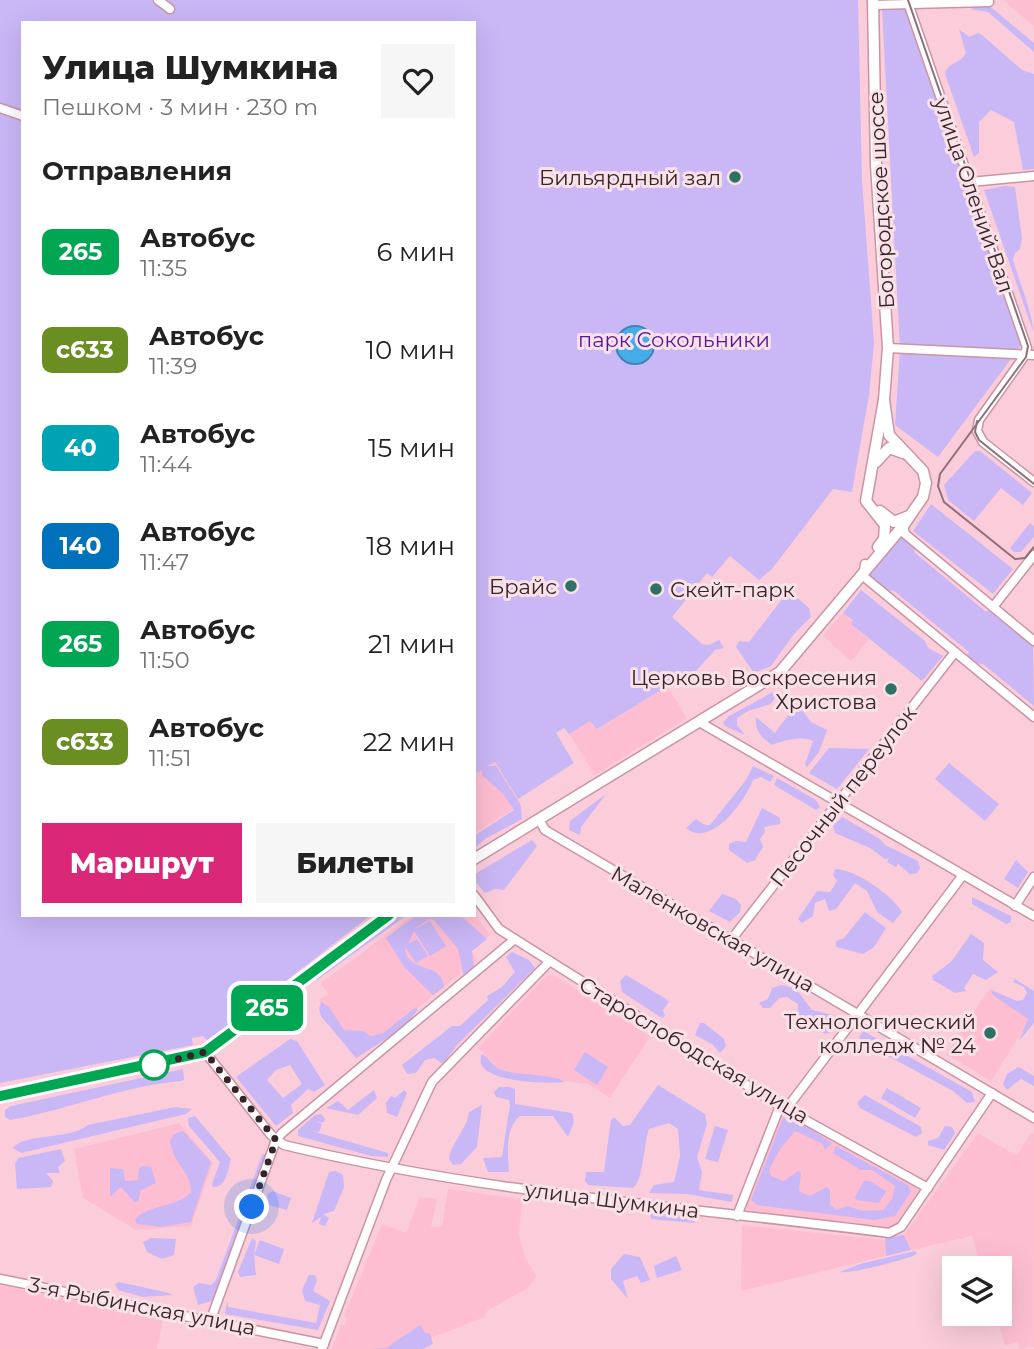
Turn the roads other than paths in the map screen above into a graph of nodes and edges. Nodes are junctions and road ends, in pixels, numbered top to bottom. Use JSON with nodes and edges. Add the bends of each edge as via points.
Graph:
{"nodes":[{"id":1,"x":158,"y":0,"type":"edge"},
{"id":2,"x":907,"y":1,"type":"edge"},
{"id":3,"x":873,"y":2,"type":"edge"},
{"id":4,"x":989,"y":2,"type":"dead end"},
{"id":5,"x":170,"y":9,"type":"dead end"},
{"id":6,"x":0,"y":108,"type":"edge"},
{"id":7,"x":21,"y":115,"type":"edge"},
{"id":8,"x":1034,"y":176,"type":"edge"},
{"id":9,"x":970,"y":182,"type":"junction"},
{"id":10,"x":888,"y":348,"type":"junction"},
{"id":11,"x":1030,"y":355,"type":"edge"},
{"id":12,"x":884,"y":400,"type":"junction"},
{"id":13,"x":912,"y":457,"type":"junction"},
{"id":14,"x":872,"y":468,"type":"junction"},
{"id":15,"x":1034,"y":482,"type":"edge"},
{"id":16,"x":867,"y":495,"type":"junction"},
{"id":17,"x":909,"y":516,"type":"junction"},
{"id":18,"x":903,"y":526,"type":"junction"},
{"id":19,"x":1034,"y":555,"type":"edge"},
{"id":20,"x":865,"y":564,"type":"junction"},
{"id":21,"x":863,"y":576,"type":"junction"},
{"id":22,"x":848,"y":590,"type":"junction"},
{"id":23,"x":993,"y":607,"type":"junction"},
{"id":24,"x":1034,"y":641,"type":"edge"},
{"id":25,"x":955,"y":652,"type":"junction"},
{"id":26,"x":1034,"y":717,"type":"edge"},
{"id":27,"x":701,"y":723,"type":"junction"},
{"id":28,"x":838,"y":802,"type":"junction"},
{"id":29,"x":540,"y":821,"type":"junction"},
{"id":30,"x":476,"y":858,"type":"edge"},
{"id":31,"x":963,"y":875,"type":"junction"},
{"id":32,"x":1034,"y":877,"type":"edge"},
{"id":33,"x":476,"y":898,"type":"edge"},
{"id":34,"x":1015,"y":906,"type":"junction"},
{"id":35,"x":1034,"y":916,"type":"edge"},
{"id":36,"x":386,"y":917,"type":"edge"},
{"id":37,"x":515,"y":939,"type":"junction"},
{"id":38,"x":731,"y":940,"type":"junction"},
{"id":39,"x":550,"y":961,"type":"junction"},
{"id":40,"x":858,"y":1014,"type":"junction"},
{"id":41,"x":205,"y":1052,"type":"junction"},
{"id":42,"x":992,"y":1093,"type":"junction"},
{"id":43,"x":0,"y":1096,"type":"edge"},
{"id":44,"x":784,"y":1107,"type":"junction"},
{"id":45,"x":1034,"y":1118,"type":"edge"},
{"id":46,"x":276,"y":1140,"type":"junction"},
{"id":47,"x":391,"y":1170,"type":"junction"},
{"id":48,"x":928,"y":1188,"type":"junction"},
{"id":49,"x":737,"y":1216,"type":"junction"},
{"id":50,"x":0,"y":1279,"type":"edge"},
{"id":51,"x":211,"y":1320,"type":"junction"},
{"id":52,"x":323,"y":1346,"type":"edge"}],
"edges":[{"from":1,"to":5,"type":"street"},
{"from":2,"to":3,"type":"street"},
{"from":2,"to":4,"type":"street"},
{"from":2,"to":9,"type":"street","name":"улица Олений Вал"},
{"from":3,"to":10,"type":"main road","name":"Богородское шоссе","via":[[876,165]]},
{"from":6,"to":7,"type":"street"},
{"from":8,"to":9,"type":"street"},
{"from":9,"to":11,"type":"street","name":"улица Олений Вал"},
{"from":10,"to":11,"type":"street"},
{"from":10,"to":12,"type":"main road","name":"Богородское шоссе"},
{"from":11,"to":15,"type":"street","via":[[979,420],[977,431],[983,442]]},
{"from":12,"to":13,"type":"main road","name":"Богородское шоссе","via":[[889,435]]},
{"from":12,"to":14,"type":"main road","name":"Богородское шоссе"},
{"from":13,"to":14,"type":"main road","via":[[889,448]]},
{"from":13,"to":17,"type":"main road","via":[[923,471],[926,489]]},
{"from":14,"to":16,"type":"main road","name":"Богородское шоссе"},
{"from":16,"to":17,"type":"main road","via":[[893,521]]},
{"from":16,"to":20,"type":"main road","via":[[867,506],[886,528],[884,539]]},
{"from":17,"to":18,"type":"main road"},
{"from":18,"to":21,"type":"main road"},
{"from":18,"to":23,"type":"street","via":[[908,537]]},
{"from":19,"to":23,"type":"street"},
{"from":20,"to":21,"type":"street"},
{"from":20,"to":22,"type":"main road"},
{"from":21,"to":22,"type":"main road"},
{"from":21,"to":25,"type":"street"},
{"from":22,"to":27,"type":"main road","via":[[776,676]]},
{"from":23,"to":24,"type":"street"},
{"from":25,"to":26,"type":"street"},
{"from":25,"to":28,"type":"street","name":"Песочный переулок"},
{"from":27,"to":28,"type":"street"},
{"from":27,"to":29,"type":"main road"},
{"from":28,"to":31,"type":"street"},
{"from":28,"to":38,"type":"street","name":"Песочный переулок"},
{"from":29,"to":30,"type":"main road"},
{"from":29,"to":38,"type":"street","name":"Маленковская улица","via":[[545,830]]},
{"from":31,"to":34,"type":"street"},
{"from":31,"to":40,"type":"street"},
{"from":32,"to":34,"type":"street"},
{"from":33,"to":37,"type":"street","name":"Старослободская улица","via":[[496,926]]},
{"from":34,"to":35,"type":"street"},
{"from":36,"to":41,"type":"main road"},
{"from":37,"to":39,"type":"street","name":"Старослободская улица"},
{"from":37,"to":46,"type":"street"},
{"from":38,"to":40,"type":"street","name":"Маленковская улица"},
{"from":39,"to":44,"type":"street","name":"Старослободская улица"},
{"from":39,"to":47,"type":"street","via":[[432,1082]]},
{"from":40,"to":42,"type":"street","name":"Маленковская улица"},
{"from":40,"to":44,"type":"street"},
{"from":41,"to":43,"type":"main road"},
{"from":41,"to":46,"type":"street"},
{"from":42,"to":45,"type":"street","name":"Маленковская улица"},
{"from":42,"to":48,"type":"street","name":"улица Шумкина"},
{"from":44,"to":48,"type":"street","name":"Старослободская улица"},
{"from":44,"to":49,"type":"street"},
{"from":46,"to":47,"type":"street","name":"улица Шумкина"},
{"from":46,"to":51,"type":"street"},
{"from":47,"to":49,"type":"street","name":"улица Шумкина"},
{"from":47,"to":52,"type":"street"},
{"from":48,"to":49,"type":"street","name":"улица Шумкина","via":[[893,1233]]},
{"from":50,"to":51,"type":"street","name":"3-я Рыбинская улица"},
{"from":51,"to":52,"type":"street","name":"3-я Рыбинская улица"}]}
